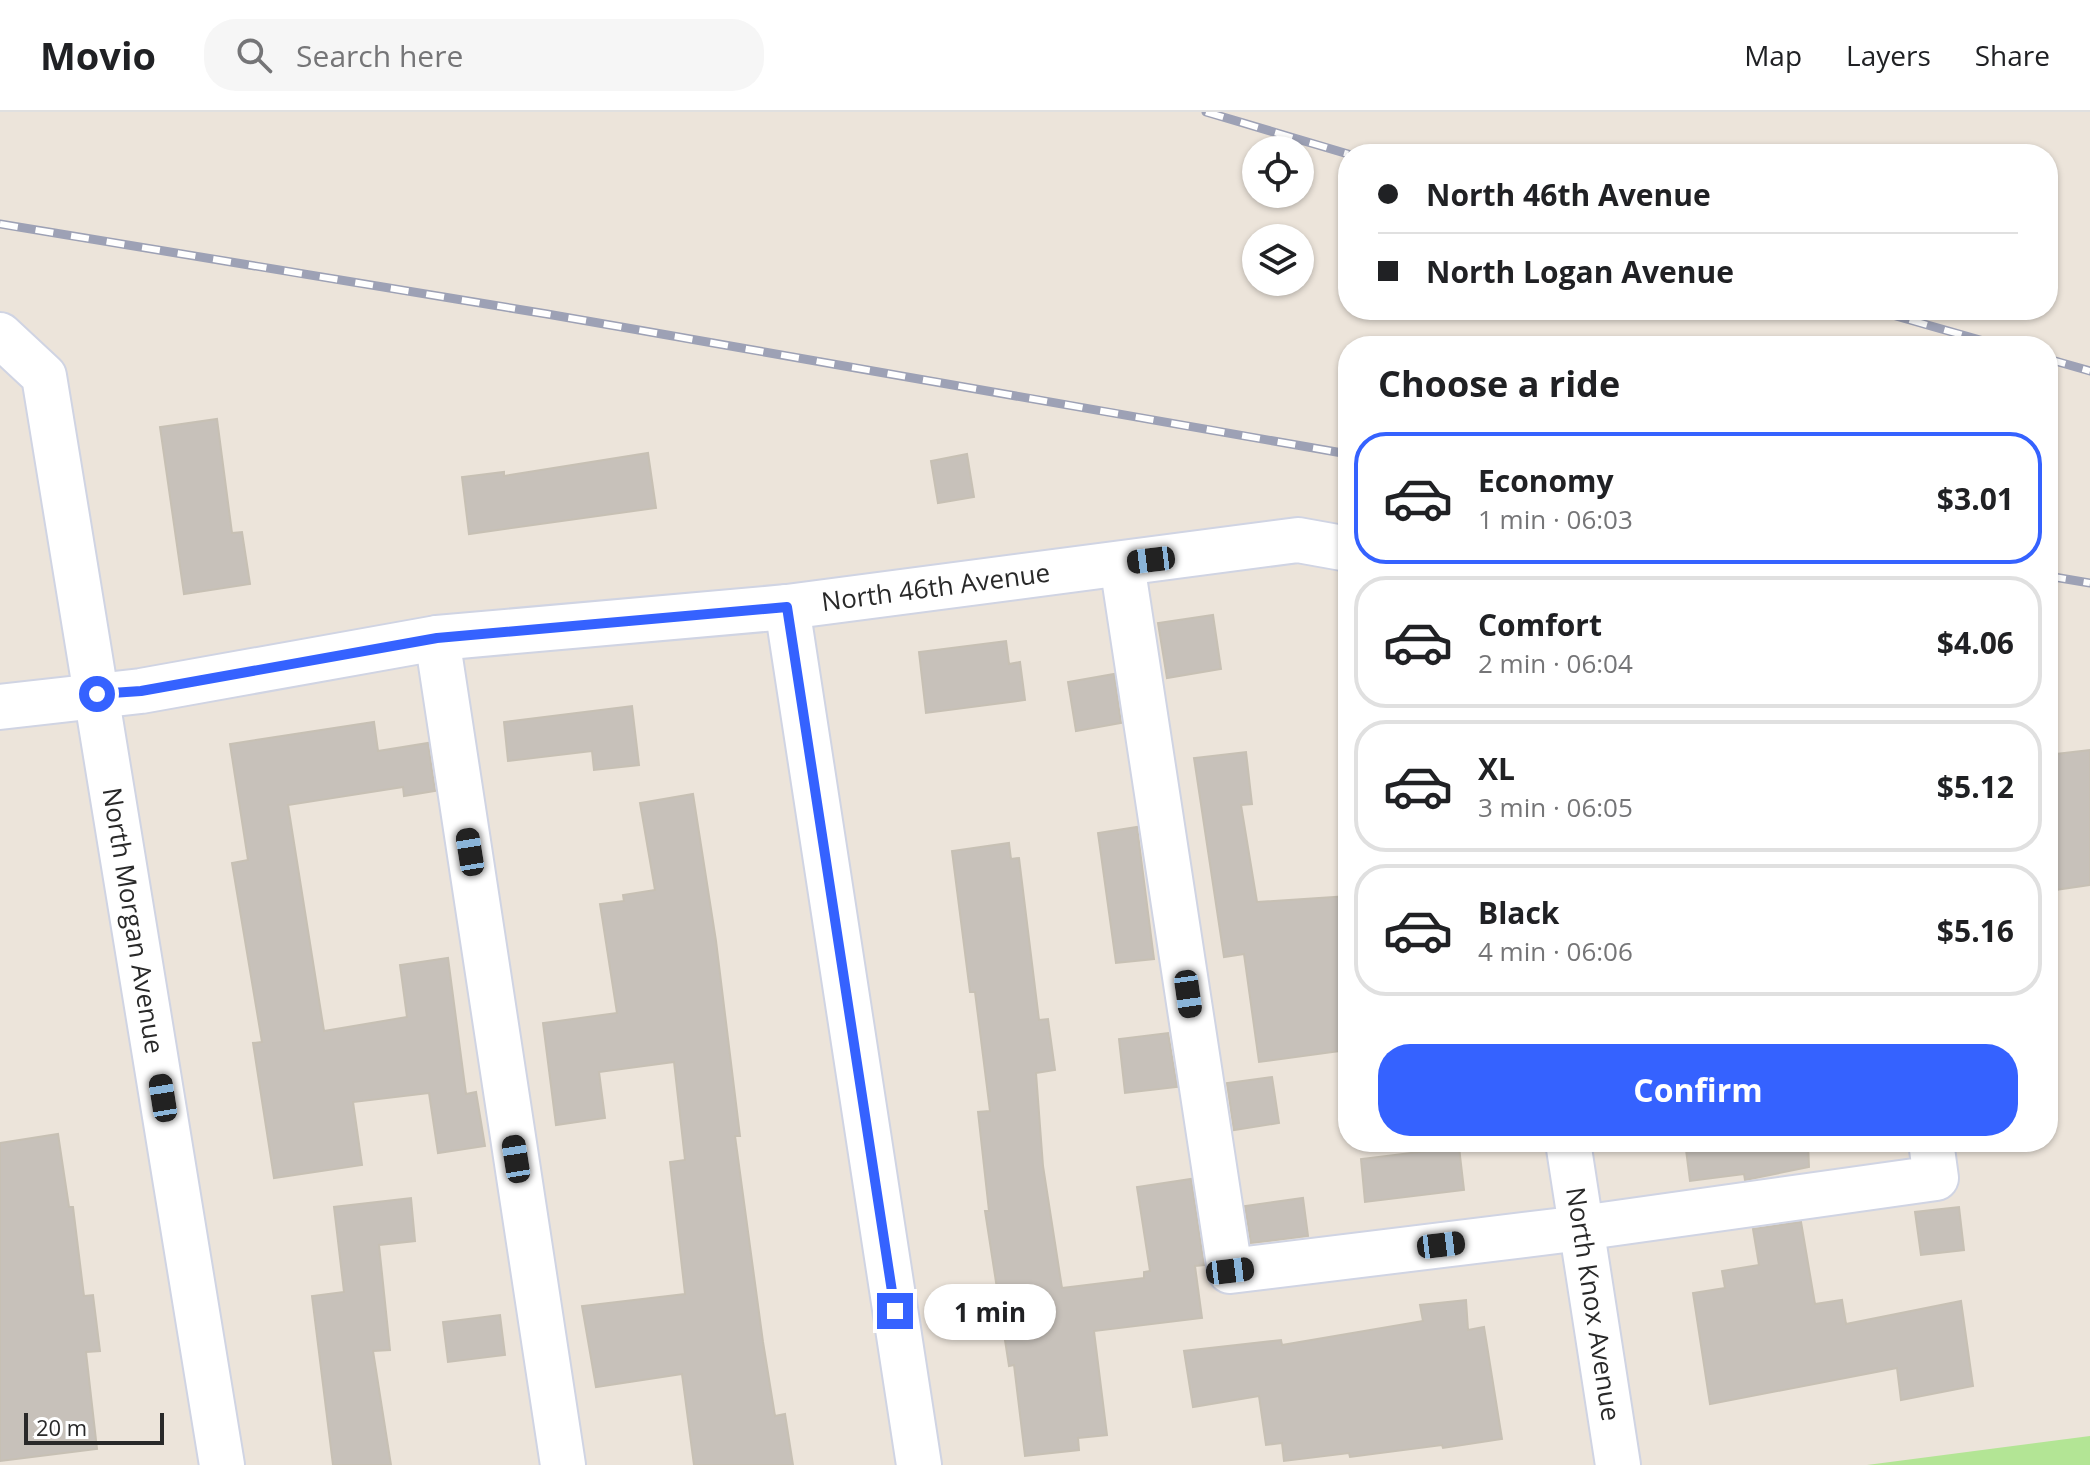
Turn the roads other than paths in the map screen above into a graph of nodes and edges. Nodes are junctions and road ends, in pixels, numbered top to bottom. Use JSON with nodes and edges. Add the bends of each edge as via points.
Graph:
{"nodes":[{"id":1,"x":0,"y":335,"type":"edge"},
{"id":2,"x":1338,"y":547,"type":"edge"},
{"id":3,"x":1122,"y":564,"type":"junction"},
{"id":4,"x":787,"y":607,"type":"junction"},
{"id":5,"x":437,"y":638,"type":"junction"},
{"id":6,"x":97,"y":694,"type":"junction"},
{"id":7,"x":0,"y":707,"type":"edge"},
{"id":8,"x":1570,"y":1152,"type":"edge"},
{"id":9,"x":1932,"y":1152,"type":"edge"},
{"id":10,"x":1581,"y":1228,"type":"junction"},
{"id":11,"x":222,"y":1465,"type":"edge"},
{"id":12,"x":563,"y":1465,"type":"edge"},
{"id":13,"x":919,"y":1465,"type":"edge"},
{"id":14,"x":1618,"y":1465,"type":"edge"}],
"edges":[{"from":1,"to":6,"type":"street","name":"North Morgan Avenue","via":[[44,376]]},
{"from":2,"to":3,"type":"street","name":"North 46th Avenue","via":[[1298,540]]},
{"from":3,"to":4,"type":"street","name":"North 46th Avenue"},
{"from":3,"to":10,"type":"street","via":[[1230,1271]]},
{"from":4,"to":5,"type":"street","name":"North 46th Avenue"},
{"from":4,"to":13,"type":"street"},
{"from":5,"to":6,"type":"street","name":"North 46th Avenue","via":[[141,691]]},
{"from":5,"to":12,"type":"street"},
{"from":6,"to":7,"type":"street","name":"North 46th Avenue"},
{"from":6,"to":11,"type":"street","name":"North Morgan Avenue"},
{"from":8,"to":10,"type":"street","name":"North Knox Avenue"},
{"from":9,"to":10,"type":"street","via":[[1936,1178]]},
{"from":10,"to":14,"type":"street","name":"North Knox Avenue"}]}
